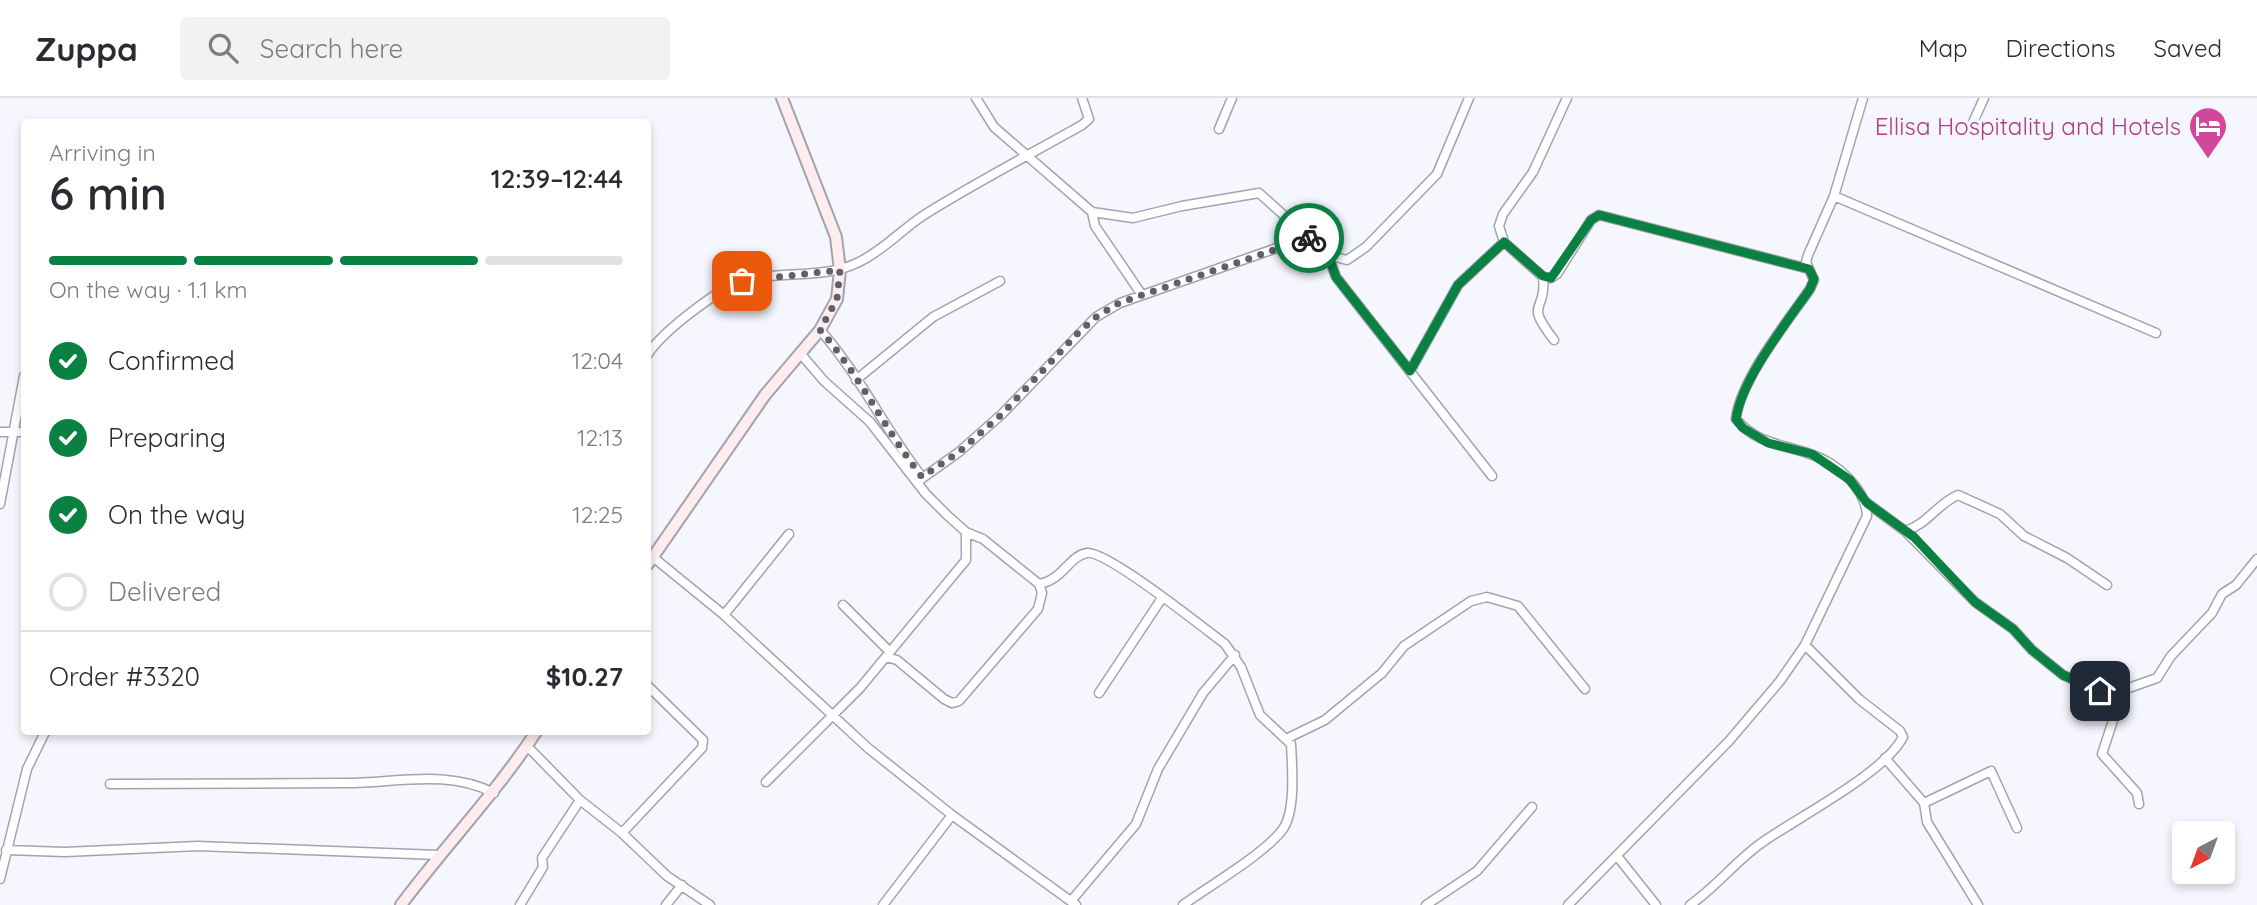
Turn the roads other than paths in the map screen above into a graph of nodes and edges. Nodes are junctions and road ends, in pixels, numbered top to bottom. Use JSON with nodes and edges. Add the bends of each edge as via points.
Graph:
{"nodes":[{"id":1,"x":782,"y":98,"type":"edge"},
{"id":2,"x":976,"y":98,"type":"edge"},
{"id":3,"x":1082,"y":98,"type":"edge"},
{"id":4,"x":1232,"y":98,"type":"edge"},
{"id":5,"x":1469,"y":98,"type":"edge"},
{"id":6,"x":1567,"y":98,"type":"edge"},
{"id":7,"x":1864,"y":98,"type":"edge"},
{"id":8,"x":1984,"y":98,"type":"edge"},
{"id":9,"x":1219,"y":129,"type":"dead end"},
{"id":10,"x":1970,"y":130,"type":"dead end"},
{"id":11,"x":1029,"y":155,"type":"junction"},
{"id":12,"x":1833,"y":196,"type":"junction"},
{"id":13,"x":1092,"y":212,"type":"junction"},
{"id":14,"x":1308,"y":237,"type":"junction"},
{"id":15,"x":1504,"y":242,"type":"junction"},
{"id":16,"x":1328,"y":255,"type":"junction"},
{"id":17,"x":1809,"y":269,"type":"junction"},
{"id":18,"x":840,"y":270,"type":"junction"},
{"id":19,"x":1543,"y":276,"type":"junction"},
{"id":20,"x":1000,"y":281,"type":"dead end"},
{"id":21,"x":1142,"y":295,"type":"junction"},
{"id":22,"x":820,"y":330,"type":"junction"},
{"id":23,"x":2156,"y":333,"type":"dead end"},
{"id":24,"x":1554,"y":340,"type":"dead end"},
{"id":25,"x":651,"y":350,"type":"edge"},
{"id":26,"x":800,"y":353,"type":"junction"},
{"id":27,"x":1410,"y":371,"type":"junction"},
{"id":28,"x":856,"y":380,"type":"junction"},
{"id":29,"x":21,"y":391,"type":"edge"},
{"id":30,"x":0,"y":432,"type":"edge"},
{"id":31,"x":13,"y":432,"type":"junction"},
{"id":32,"x":21,"y":432,"type":"edge"},
{"id":33,"x":1492,"y":476,"type":"dead end"},
{"id":34,"x":919,"y":480,"type":"junction"},
{"id":35,"x":1867,"y":503,"type":"junction"},
{"id":36,"x":0,"y":504,"type":"edge"},
{"id":37,"x":1905,"y":531,"type":"junction"},
{"id":38,"x":966,"y":532,"type":"junction"},
{"id":39,"x":789,"y":534,"type":"dead end"},
{"id":40,"x":651,"y":555,"type":"edge"},
{"id":41,"x":2257,"y":559,"type":"edge"},
{"id":42,"x":651,"y":560,"type":"edge"},
{"id":43,"x":1039,"y":583,"type":"junction"},
{"id":44,"x":2107,"y":585,"type":"dead end"},
{"id":45,"x":1162,"y":598,"type":"junction"},
{"id":46,"x":843,"y":605,"type":"dead end"},
{"id":47,"x":724,"y":615,"type":"junction"},
{"id":48,"x":1805,"y":645,"type":"junction"},
{"id":49,"x":888,"y":654,"type":"junction"},
{"id":50,"x":1235,"y":654,"type":"junction"},
{"id":51,"x":1586,"y":689,"type":"dead end"},
{"id":52,"x":651,"y":690,"type":"edge"},
{"id":53,"x":1099,"y":693,"type":"dead end"},
{"id":54,"x":2119,"y":700,"type":"junction"},
{"id":55,"x":834,"y":714,"type":"junction"},
{"id":56,"x":44,"y":735,"type":"edge"},
{"id":57,"x":534,"y":735,"type":"edge"},
{"id":58,"x":1288,"y":738,"type":"junction"},
{"id":59,"x":527,"y":746,"type":"junction"},
{"id":60,"x":1885,"y":758,"type":"junction"},
{"id":61,"x":766,"y":782,"type":"dead end"},
{"id":62,"x":110,"y":784,"type":"dead end"},
{"id":63,"x":494,"y":793,"type":"junction"},
{"id":64,"x":580,"y":800,"type":"junction"},
{"id":65,"x":1924,"y":803,"type":"junction"},
{"id":66,"x":2139,"y":804,"type":"dead end"},
{"id":67,"x":1532,"y":807,"type":"dead end"},
{"id":68,"x":952,"y":816,"type":"junction"},
{"id":69,"x":2017,"y":828,"type":"dead end"},
{"id":70,"x":622,"y":833,"type":"junction"},
{"id":71,"x":6,"y":849,"type":"junction"},
{"id":72,"x":438,"y":855,"type":"junction"},
{"id":73,"x":1617,"y":856,"type":"junction"},
{"id":74,"x":0,"y":879,"type":"edge"},
{"id":75,"x":682,"y":885,"type":"junction"},
{"id":76,"x":1073,"y":903,"type":"edge"},
{"id":77,"x":401,"y":905,"type":"edge"},
{"id":78,"x":520,"y":905,"type":"edge"},
{"id":79,"x":666,"y":905,"type":"edge"},
{"id":80,"x":710,"y":905,"type":"edge"},
{"id":81,"x":883,"y":905,"type":"edge"},
{"id":82,"x":1183,"y":905,"type":"edge"},
{"id":83,"x":1426,"y":905,"type":"edge"},
{"id":84,"x":1568,"y":905,"type":"edge"},
{"id":85,"x":1656,"y":905,"type":"edge"},
{"id":86,"x":1690,"y":905,"type":"edge"},
{"id":87,"x":1978,"y":905,"type":"edge"}],
"edges":[{"from":1,"to":18,"type":"street","via":[[836,237]]},
{"from":2,"to":11,"type":"street","via":[[990,123]]},
{"from":3,"to":11,"type":"street","via":[[1089,119]]},
{"from":4,"to":9,"type":"street"},
{"from":5,"to":16,"type":"street","via":[[1437,174],[1366,247],[1348,260]]},
{"from":6,"to":15,"type":"street","via":[[1533,173],[1503,215],[1499,226]]},
{"from":7,"to":12,"type":"street"},
{"from":8,"to":10,"type":"street"},
{"from":11,"to":13,"type":"street"},
{"from":11,"to":18,"type":"street","via":[[914,221],[880,251]]},
{"from":12,"to":17,"type":"street","via":[[1808,255]]},
{"from":12,"to":23,"type":"street"},
{"from":13,"to":14,"type":"street","via":[[1133,218],[1259,193]]},
{"from":13,"to":21,"type":"street","via":[[1095,226]]},
{"from":14,"to":16,"type":"street"},
{"from":14,"to":21,"type":"street"},
{"from":15,"to":19,"type":"street"},
{"from":15,"to":27,"type":"street","via":[[1458,285]]},
{"from":16,"to":27,"type":"street","via":[[1336,277]]},
{"from":17,"to":19,"type":"street","via":[[1599,215],[1591,220],[1556,274]]},
{"from":17,"to":35,"type":"street","via":[[1814,279],[1810,289],[1763,356],[1736,419],[1768,443],[1812,454],[1833,467]]},
{"from":18,"to":22,"type":"street","via":[[837,299]]},
{"from":18,"to":25,"type":"street","via":[[742,281],[691,314]]},
{"from":19,"to":24,"type":"street","via":[[1537,318]]},
{"from":20,"to":28,"type":"street","via":[[933,317]]},
{"from":21,"to":34,"type":"street","via":[[1096,317],[1002,414]]},
{"from":22,"to":26,"type":"street"},
{"from":22,"to":28,"type":"street"},
{"from":26,"to":34,"type":"street","via":[[824,382],[870,422]]},
{"from":26,"to":40,"type":"street"},
{"from":27,"to":33,"type":"street"},
{"from":28,"to":34,"type":"street"},
{"from":29,"to":31,"type":"street"},
{"from":30,"to":31,"type":"street"},
{"from":31,"to":32,"type":"street"},
{"from":31,"to":36,"type":"street"},
{"from":34,"to":38,"type":"street"},
{"from":35,"to":37,"type":"street"},
{"from":35,"to":48,"type":"street","via":[[1867,516]]},
{"from":37,"to":44,"type":"street","via":[[1926,522],[1946,500],[1958,495],[2000,514],[2024,536]]},
{"from":37,"to":54,"type":"street","via":[[1975,602],[2063,675]]},
{"from":38,"to":43,"type":"street","via":[[983,539]]},
{"from":38,"to":49,"type":"street","via":[[966,560]]},
{"from":39,"to":47,"type":"street"},
{"from":41,"to":54,"type":"street","via":[[2236,585],[2222,594],[2212,613],[2171,656],[2161,674],[2150,682],[2128,686]]},
{"from":42,"to":47,"type":"street"},
{"from":43,"to":45,"type":"street","via":[[1050,582],[1089,552],[1130,573]]},
{"from":43,"to":49,"type":"street","via":[[1038,609],[959,701],[944,699]]},
{"from":45,"to":50,"type":"street"},
{"from":45,"to":53,"type":"street"},
{"from":46,"to":49,"type":"street"},
{"from":47,"to":55,"type":"street"},
{"from":48,"to":60,"type":"street","via":[[1859,699],[1900,731],[1903,737]]},
{"from":48,"to":73,"type":"street","via":[[1729,741]]},
{"from":49,"to":55,"type":"street"},
{"from":50,"to":58,"type":"street","via":[[1260,715]]},
{"from":50,"to":76,"type":"street","via":[[1203,693],[1165,758],[1136,824]]},
{"from":51,"to":58,"type":"street","via":[[1518,607],[1487,597],[1471,601],[1405,646],[1382,673],[1325,720]]},
{"from":52,"to":70,"type":"street","via":[[703,740],[702,748]]},
{"from":54,"to":66,"type":"street","via":[[2102,754],[2137,793]]},
{"from":55,"to":61,"type":"street"},
{"from":55,"to":68,"type":"street"},
{"from":56,"to":71,"type":"street","via":[[27,769]]},
{"from":57,"to":59,"type":"street"},
{"from":58,"to":82,"type":"street","via":[[1293,776],[1284,829]]},
{"from":59,"to":63,"type":"street"},
{"from":59,"to":64,"type":"street"},
{"from":60,"to":65,"type":"street"},
{"from":60,"to":86,"type":"street","via":[[1758,846]]},
{"from":62,"to":63,"type":"street","via":[[444,778],[473,782]]},
{"from":63,"to":72,"type":"street"},
{"from":64,"to":70,"type":"street"},
{"from":64,"to":78,"type":"street","via":[[542,858],[543,867]]},
{"from":65,"to":69,"type":"street","via":[[1991,771]]},
{"from":65,"to":87,"type":"street","via":[[1927,821]]},
{"from":67,"to":83,"type":"street","via":[[1477,871]]},
{"from":68,"to":76,"type":"street"},
{"from":68,"to":81,"type":"street"},
{"from":70,"to":75,"type":"street"},
{"from":71,"to":72,"type":"street","via":[[65,852],[198,846]]},
{"from":71,"to":74,"type":"street"},
{"from":72,"to":77,"type":"street"},
{"from":73,"to":84,"type":"street"},
{"from":73,"to":85,"type":"street"},
{"from":75,"to":79,"type":"street"},
{"from":75,"to":80,"type":"street"}]}
